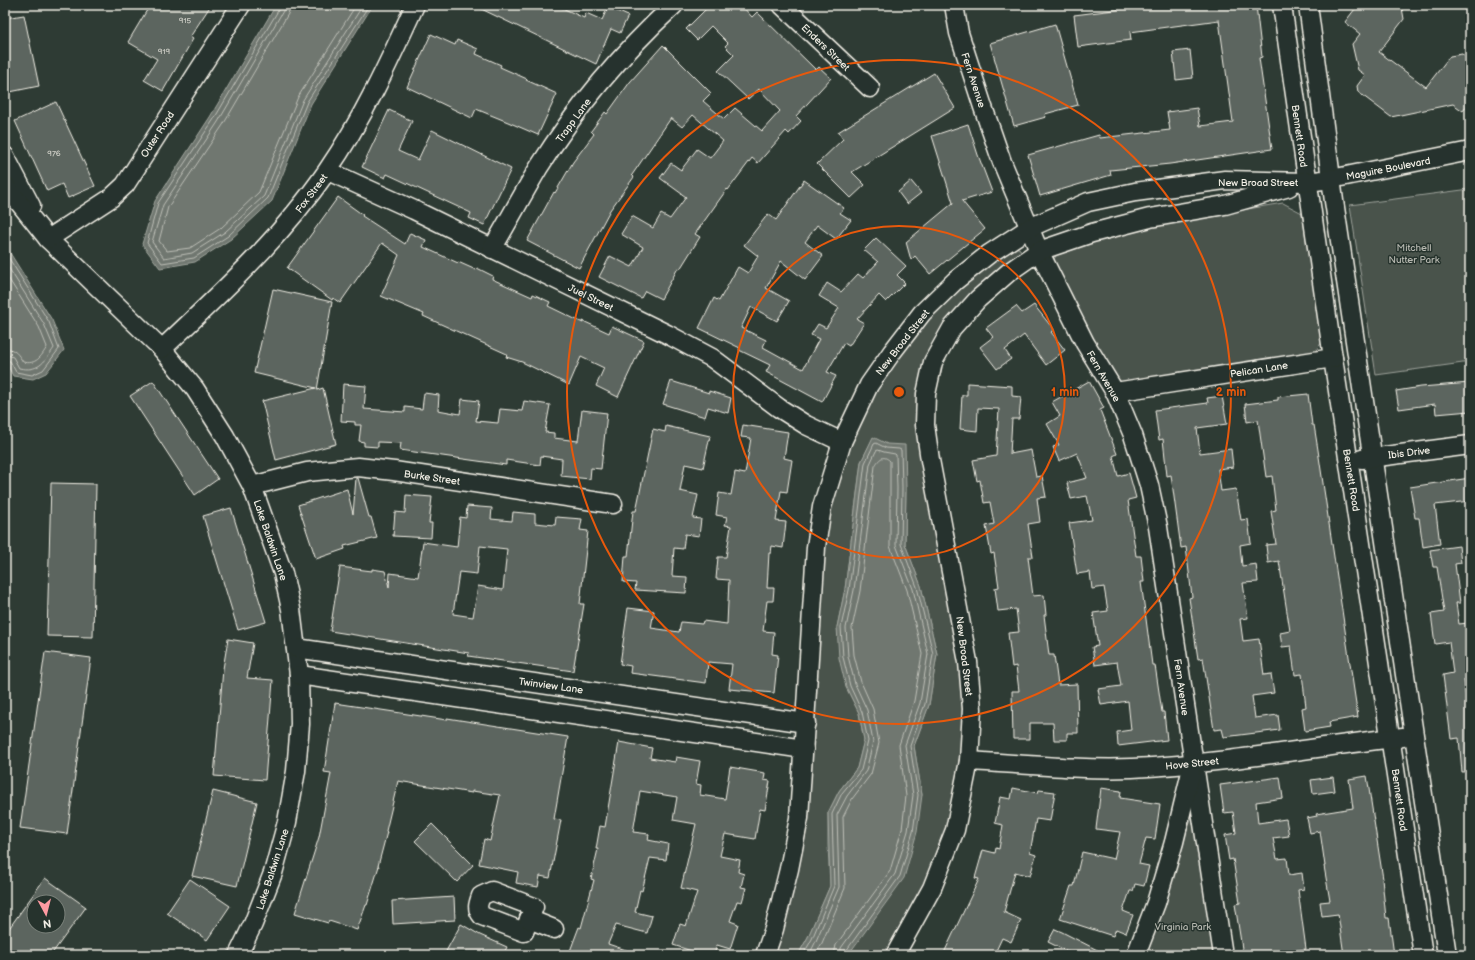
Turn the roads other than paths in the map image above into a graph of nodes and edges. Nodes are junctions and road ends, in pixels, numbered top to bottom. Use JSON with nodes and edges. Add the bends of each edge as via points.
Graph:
{"nodes":[{"id":1,"x":241,"y":5,"type":"edge"},
{"id":2,"x":415,"y":5,"type":"edge"},
{"id":3,"x":674,"y":5,"type":"edge"},
{"id":4,"x":782,"y":5,"type":"edge"},
{"id":5,"x":954,"y":5,"type":"edge"},
{"id":6,"x":1282,"y":5,"type":"edge"},
{"id":7,"x":1308,"y":5,"type":"edge"},
{"id":8,"x":870,"y":88,"type":"dead end"},
{"id":9,"x":1470,"y":151,"type":"edge"},
{"id":10,"x":5,"y":156,"type":"edge"},
{"id":11,"x":328,"y":171,"type":"junction"},
{"id":12,"x":1331,"y":179,"type":"junction"},
{"id":13,"x":1307,"y":182,"type":"junction"},
{"id":14,"x":5,"y":184,"type":"edge"},
{"id":15,"x":1029,"y":228,"type":"junction"},
{"id":16,"x":48,"y":239,"type":"junction"},
{"id":17,"x":492,"y":249,"type":"junction"},
{"id":18,"x":1039,"y":252,"type":"junction"},
{"id":19,"x":162,"y":348,"type":"junction"},
{"id":20,"x":1333,"y":358,"type":"junction"},
{"id":21,"x":1115,"y":392,"type":"junction"},
{"id":22,"x":842,"y":442,"type":"junction"},
{"id":23,"x":1470,"y":445,"type":"edge"},
{"id":24,"x":1373,"y":457,"type":"junction"},
{"id":25,"x":1349,"y":460,"type":"junction"},
{"id":26,"x":252,"y":486,"type":"junction"},
{"id":27,"x":613,"y":504,"type":"dead end"},
{"id":28,"x":296,"y":648,"type":"junction"},
{"id":29,"x":299,"y":675,"type":"junction"},
{"id":30,"x":806,"y":723,"type":"junction"},
{"id":31,"x":1414,"y":736,"type":"junction"},
{"id":32,"x":1391,"y":738,"type":"junction"},
{"id":33,"x":804,"y":749,"type":"junction"},
{"id":34,"x":969,"y":761,"type":"junction"},
{"id":35,"x":1193,"y":764,"type":"junction"},
{"id":36,"x":529,"y":919,"type":"dead end"},
{"id":37,"x":554,"y":929,"type":"dead end"},
{"id":38,"x":238,"y":955,"type":"edge"},
{"id":39,"x":765,"y":955,"type":"edge"},
{"id":40,"x":895,"y":955,"type":"edge"},
{"id":41,"x":1136,"y":955,"type":"edge"},
{"id":42,"x":1223,"y":955,"type":"edge"},
{"id":43,"x":1423,"y":955,"type":"edge"},
{"id":44,"x":1448,"y":955,"type":"edge"}],
"edges":[{"from":1,"to":16,"type":"street","name":"Outer Road","via":[[125,184],[111,198]]},
{"from":2,"to":11,"type":"street","name":"Fox Street","via":[[373,94]]},
{"from":3,"to":17,"type":"street","name":"Trapp Lane","via":[[618,62],[578,112],[540,167]]},
{"from":4,"to":8,"type":"street","name":"Enders Street"},
{"from":5,"to":15,"type":"street","name":"Fern Avenue","via":[[959,33],[983,107]]},
{"from":6,"to":13,"type":"street","name":"Bennett Road"},
{"from":7,"to":12,"type":"street"},
{"from":9,"to":12,"type":"street","name":"Maguire Boulevard"},
{"from":10,"to":16,"type":"street","name":"Lake Baldwin Lane"},
{"from":11,"to":17,"type":"street","name":"Juel Street"},
{"from":11,"to":19,"type":"street","name":"Fox Street","via":[[290,221],[244,271]]},
{"from":12,"to":13,"type":"street","name":"Maguire Boulevard"},
{"from":12,"to":24,"type":"street"},
{"from":13,"to":15,"type":"street","name":"New Broad Street","via":[[1225,180],[1135,192],[1088,202]]},
{"from":13,"to":18,"type":"street","name":"New Broad Street","via":[[1225,204],[1150,218],[1092,233]]},
{"from":13,"to":20,"type":"street","name":"Bennett Road"},
{"from":14,"to":16,"type":"street","name":"Lake Baldwin Lane"},
{"from":15,"to":18,"type":"street","name":"Fern Avenue"},
{"from":15,"to":22,"type":"street","name":"New Broad Street","via":[[961,276],[922,313],[869,385]]},
{"from":16,"to":19,"type":"street","name":"Lake Baldwin Lane"},
{"from":17,"to":22,"type":"street","name":"Juel Street","via":[[712,358],[778,408]]},
{"from":18,"to":21,"type":"street","name":"Fern Avenue","via":[[1085,343]]},
{"from":18,"to":34,"type":"street","name":"New Broad Street","via":[[1008,272],[978,299],[952,328],[934,362],[926,394],[925,425],[930,460],[968,662],[972,709]]},
{"from":19,"to":26,"type":"street","name":"Lake Baldwin Lane","via":[[195,389],[225,436]]},
{"from":20,"to":21,"type":"street","name":"Pelican Lane"},
{"from":20,"to":25,"type":"street","name":"Bennett Road"},
{"from":21,"to":35,"type":"street","name":"Fern Avenue","via":[[1133,435],[1149,485],[1158,527]]},
{"from":22,"to":30,"type":"street","name":"New Broad Street","via":[[822,507],[816,547]]},
{"from":23,"to":24,"type":"street","name":"Ibis Drive"},
{"from":24,"to":25,"type":"street","name":"Ibis Drive"},
{"from":24,"to":31,"type":"street"},
{"from":25,"to":32,"type":"street","name":"Bennett Road"},
{"from":26,"to":27,"type":"street","name":"Burke Street","via":[[307,472],[358,467]]},
{"from":26,"to":28,"type":"street","name":"Lake Baldwin Lane","via":[[283,573]]},
{"from":28,"to":29,"type":"street","name":"Lake Baldwin Lane"},
{"from":28,"to":30,"type":"street","name":"Twinview Lane"},
{"from":29,"to":33,"type":"street"},
{"from":29,"to":38,"type":"street","name":"Lake Baldwin Lane","via":[[300,724],[296,771],[287,822],[270,880]]},
{"from":30,"to":33,"type":"street","name":"New Broad Street"},
{"from":31,"to":32,"type":"street","name":"Hove Street"},
{"from":31,"to":44,"type":"street"},
{"from":32,"to":35,"type":"street","name":"Hove Street"},
{"from":32,"to":43,"type":"street","name":"Bennett Road"},
{"from":33,"to":39,"type":"street","name":"New Broad Street","via":[[799,818],[789,869]]},
{"from":34,"to":35,"type":"street","name":"Hove Street","via":[[1131,768]]},
{"from":34,"to":40,"type":"street","name":"New Broad Street","via":[[955,830],[932,888]]},
{"from":35,"to":41,"type":"street","name":"Fern Avenue","via":[[1156,903]]},
{"from":35,"to":42,"type":"street","name":"Fern Avenue"},
{"from":36,"to":37,"type":"street"}]}
